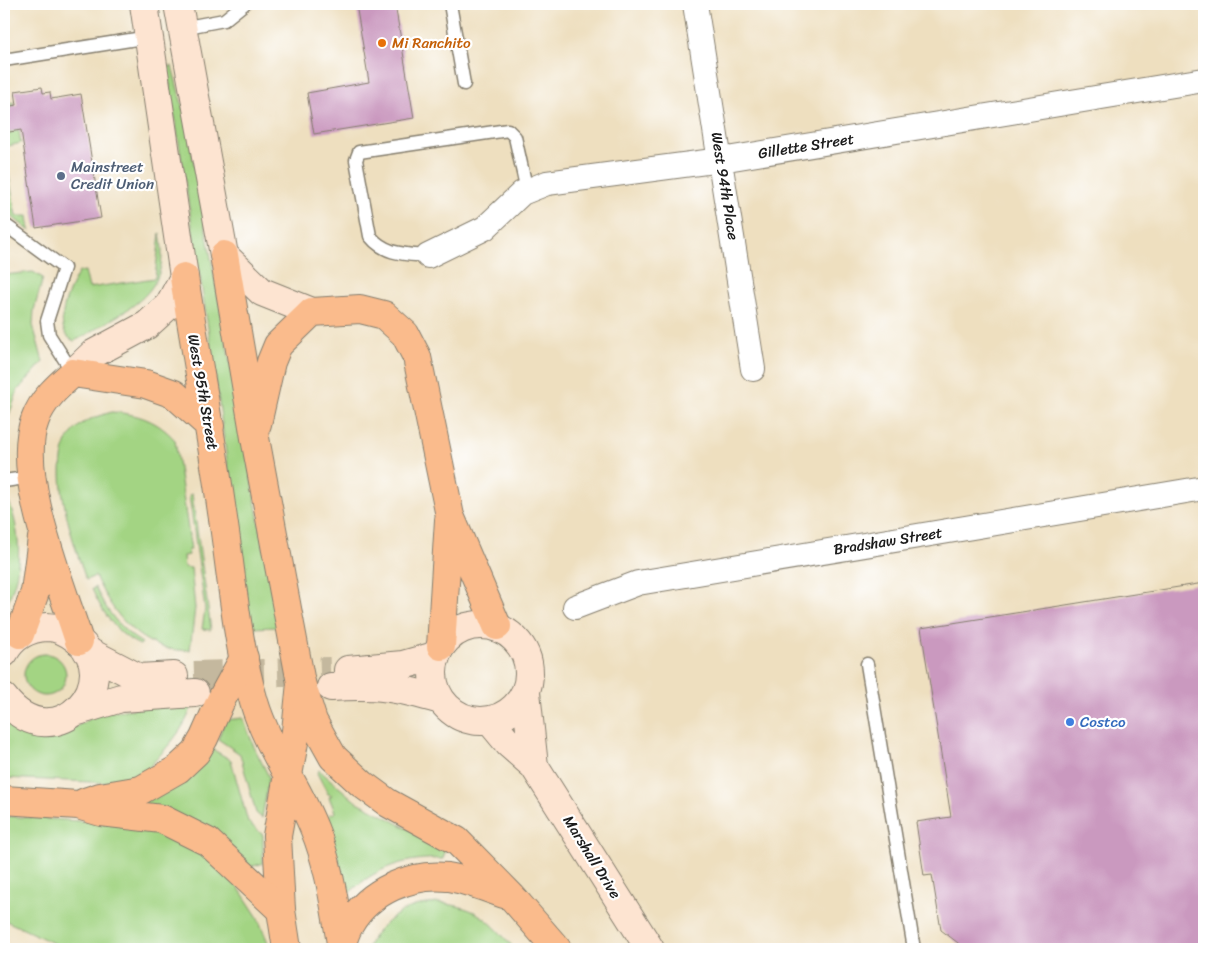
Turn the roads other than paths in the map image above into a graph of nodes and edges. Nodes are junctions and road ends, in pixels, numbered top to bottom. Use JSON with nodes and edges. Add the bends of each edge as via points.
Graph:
{"nodes":[{"id":1,"x":144,"y":4,"type":"edge"},
{"id":2,"x":450,"y":4,"type":"edge"},
{"id":3,"x":695,"y":4,"type":"edge"},
{"id":4,"x":242,"y":5,"type":"edge"},
{"id":5,"x":180,"y":16,"type":"edge"},
{"id":6,"x":149,"y":37,"type":"junction"},
{"id":7,"x":4,"y":60,"type":"edge"},
{"id":8,"x":1204,"y":80,"type":"edge"},
{"id":9,"x":464,"y":84,"type":"dead end"},
{"id":10,"x":721,"y":160,"type":"junction"},
{"id":11,"x":527,"y":191,"type":"junction"},
{"id":12,"x":4,"y":224,"type":"edge"},
{"id":13,"x":224,"y":255,"type":"junction"},
{"id":14,"x":428,"y":256,"type":"joint"},
{"id":15,"x":184,"y":277,"type":"junction"},
{"id":16,"x":312,"y":312,"type":"junction"},
{"id":17,"x":753,"y":369,"type":"dead end"},
{"id":18,"x":73,"y":373,"type":"junction"},
{"id":19,"x":210,"y":426,"type":"junction"},
{"id":20,"x":254,"y":438,"type":"junction"},
{"id":21,"x":32,"y":477,"type":"junction"},
{"id":22,"x":4,"y":481,"type":"edge"},
{"id":23,"x":1204,"y":488,"type":"edge"},
{"id":24,"x":450,"y":516,"type":"junction"},
{"id":25,"x":43,"y":532,"type":"junction"},
{"id":26,"x":575,"y":608,"type":"dead end"},
{"id":27,"x":497,"y":626,"type":"junction"},
{"id":28,"x":9,"y":645,"type":"edge"},
{"id":29,"x":83,"y":646,"type":"junction"},
{"id":30,"x":438,"y":651,"type":"junction"},
{"id":31,"x":244,"y":658,"type":"junction"},
{"id":32,"x":867,"y":664,"type":"dead end"},
{"id":33,"x":301,"y":683,"type":"junction"},
{"id":34,"x":526,"y":692,"type":"junction"},
{"id":35,"x":4,"y":698,"type":"edge"},
{"id":36,"x":441,"y":700,"type":"junction"},
{"id":37,"x":78,"y":711,"type":"junction"},
{"id":38,"x":490,"y":721,"type":"junction"},
{"id":39,"x":534,"y":766,"type":"junction"},
{"id":40,"x":287,"y":773,"type":"junction"},
{"id":41,"x":4,"y":800,"type":"edge"},
{"id":42,"x":78,"y":804,"type":"junction"},
{"id":43,"x":512,"y":897,"type":"junction"},
{"id":44,"x":281,"y":910,"type":"junction"},
{"id":45,"x":341,"y":947,"type":"edge"},
{"id":46,"x":287,"y":949,"type":"edge"},
{"id":47,"x":557,"y":949,"type":"edge"},
{"id":48,"x":650,"y":949,"type":"edge"},
{"id":49,"x":914,"y":949,"type":"edge"}],
"edges":[{"from":1,"to":6,"type":"street","name":"West 95th Street"},
{"from":2,"to":9,"type":"lane"},
{"from":3,"to":10,"type":"street","name":"West 94th Place"},
{"from":4,"to":5,"type":"lane","via":[[224,20]]},
{"from":5,"to":13,"type":"street"},
{"from":6,"to":7,"type":"lane"},
{"from":6,"to":15,"type":"street","name":"West 95th Street"},
{"from":8,"to":10,"type":"street","name":"Gillette Street"},
{"from":10,"to":11,"type":"street","name":"Gillette Street","via":[[547,183]]},
{"from":10,"to":17,"type":"street","name":"West 94th Place"},
{"from":11,"to":14,"type":"street","name":"Gillette Street","via":[[485,228]]},
{"from":11,"to":14,"type":"lane","via":[[515,137],[508,130],[359,152],[356,160],[370,236],[388,250]]},
{"from":12,"to":18,"type":"lane","via":[[64,268],[47,321],[49,335]]},
{"from":13,"to":16,"type":"street","via":[[262,292]]},
{"from":13,"to":20,"type":"main road"},
{"from":15,"to":18,"type":"street","via":[[169,305],[147,325],[93,354]]},
{"from":15,"to":19,"type":"main road","name":"West 95th Street"},
{"from":16,"to":20,"type":"main road","via":[[278,345],[271,362]]},
{"from":16,"to":24,"type":"main road","via":[[360,309],[384,315],[405,334],[417,357]]},
{"from":18,"to":19,"type":"main road","via":[[146,384],[178,396]]},
{"from":18,"to":21,"type":"main road","via":[[53,390],[35,420],[29,458]]},
{"from":19,"to":31,"type":"main road","name":"West 95th Street"},
{"from":20,"to":33,"type":"main road"},
{"from":21,"to":22,"type":"lane"},
{"from":21,"to":25,"type":"main road"},
{"from":23,"to":26,"type":"street","name":"Bradshaw Street","via":[[638,583]]},
{"from":24,"to":27,"type":"main road"},
{"from":24,"to":30,"type":"main road"},
{"from":25,"to":28,"type":"main road","via":[[35,592]]},
{"from":25,"to":29,"type":"main road"},
{"from":27,"to":30,"type":"street","via":[[466,626],[452,634]]},
{"from":27,"to":34,"type":"street","via":[[522,646],[530,676]]},
{"from":28,"to":29,"type":"street","via":[[35,628],[51,627],[66,632]]},
{"from":29,"to":37,"type":"street","via":[[93,666],[93,683],[88,698]]},
{"from":29,"to":37,"type":"street","via":[[139,678],[195,684],[121,698]]},
{"from":30,"to":36,"type":"street","via":[[432,671],[434,686]]},
{"from":30,"to":36,"type":"street","via":[[403,665],[331,679],[397,687]]},
{"from":31,"to":40,"type":"main road","name":"West 95th Street","via":[[254,703]]},
{"from":31,"to":42,"type":"main road","via":[[196,752],[178,769],[141,790]]},
{"from":32,"to":49,"type":"lane"},
{"from":33,"to":40,"type":"main road"},
{"from":33,"to":43,"type":"main road","via":[[312,721],[342,767],[388,803],[458,840]]},
{"from":34,"to":38,"type":"street","via":[[505,716]]},
{"from":34,"to":39,"type":"street","name":"Marshall Drive"},
{"from":35,"to":37,"type":"street","via":[[12,709],[37,722],[52,722]]},
{"from":36,"to":38,"type":"street","via":[[462,718]]},
{"from":38,"to":39,"type":"street","name":"Marshall Drive"},
{"from":39,"to":48,"type":"street","name":"Marshall Drive"},
{"from":40,"to":44,"type":"main road","via":[[277,836]]},
{"from":40,"to":45,"type":"main road","name":"West 95th Street","via":[[321,847]]},
{"from":41,"to":42,"type":"main road"},
{"from":42,"to":44,"type":"main road","via":[[100,812],[162,819],[187,830],[229,859]]},
{"from":43,"to":45,"type":"main road","via":[[449,878],[426,877],[407,881],[385,889],[368,903],[350,923]]},
{"from":43,"to":47,"type":"main road"},
{"from":44,"to":46,"type":"main road"}]}
